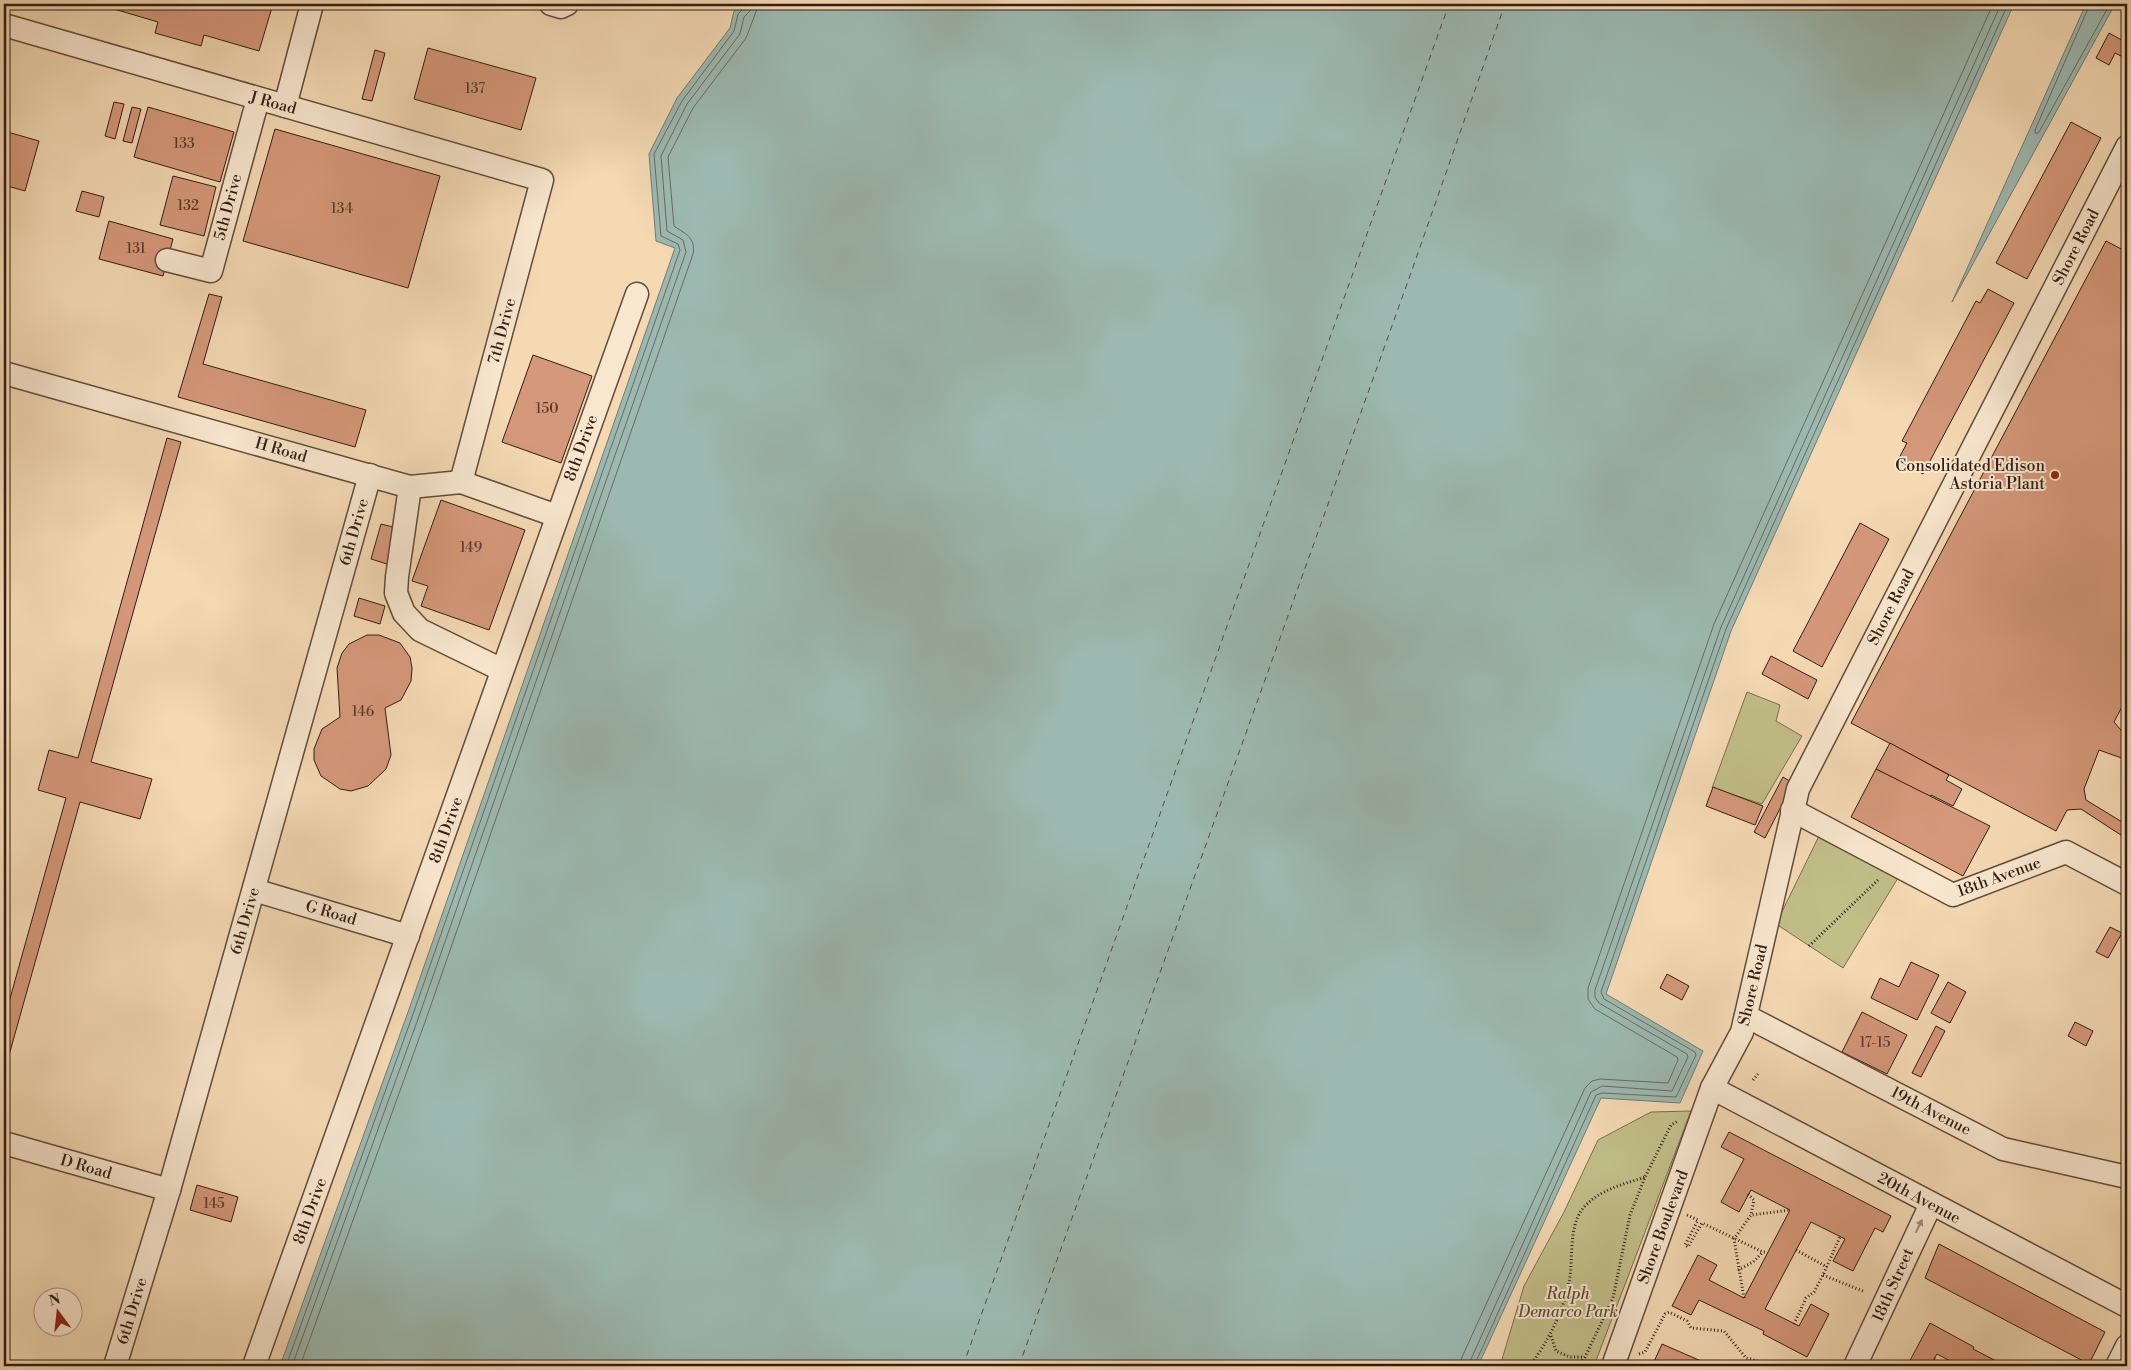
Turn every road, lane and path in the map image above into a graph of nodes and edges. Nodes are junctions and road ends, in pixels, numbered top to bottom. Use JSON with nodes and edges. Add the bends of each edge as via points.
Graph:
{"nodes":[{"id":1,"x":312,"y":4,"type":"edge"},
{"id":2,"x":551,"y":4,"type":"edge"},
{"id":3,"x":567,"y":4,"type":"edge"},
{"id":4,"x":4,"y":26,"type":"edge"},
{"id":5,"x":258,"y":99,"type":"junction"},
{"id":6,"x":285,"y":106,"type":"junction"},
{"id":7,"x":2127,"y":147,"type":"edge"},
{"id":8,"x":542,"y":180,"type":"joint"},
{"id":9,"x":168,"y":260,"type":"dead end"},
{"id":10,"x":637,"y":294,"type":"dead end"},
{"id":11,"x":4,"y":373,"type":"edge"},
{"id":12,"x":370,"y":476,"type":"junction"},
{"id":13,"x":461,"y":482,"type":"junction"},
{"id":14,"x":410,"y":486,"type":"junction"},
{"id":15,"x":557,"y":516,"type":"junction"},
{"id":16,"x":502,"y":670,"type":"junction"},
{"id":17,"x":1792,"y":810,"type":"junction"},
{"id":18,"x":1886,"y":872,"type":"dead end"},
{"id":19,"x":2127,"y":884,"type":"edge"},
{"id":20,"x":254,"y":890,"type":"junction"},
{"id":21,"x":408,"y":936,"type":"junction"},
{"id":22,"x":1809,"y":946,"type":"dead end"},
{"id":23,"x":1746,"y":1016,"type":"junction"},
{"id":24,"x":1758,"y":1074,"type":"dead end"},
{"id":25,"x":1753,"y":1080,"type":"dead end"},
{"id":26,"x":1712,"y":1088,"type":"junction"},
{"id":27,"x":1684,"y":1121,"type":"dead end"},
{"id":28,"x":4,"y":1143,"type":"edge"},
{"id":29,"x":2127,"y":1176,"type":"edge"},
{"id":30,"x":1645,"y":1177,"type":"junction"},
{"id":31,"x":169,"y":1190,"type":"junction"},
{"id":32,"x":1748,"y":1194,"type":"dead end"},
{"id":33,"x":1931,"y":1204,"type":"junction"},
{"id":34,"x":1790,"y":1210,"type":"dead end"},
{"id":35,"x":1687,"y":1215,"type":"dead end"},
{"id":36,"x":1751,"y":1215,"type":"junction"},
{"id":37,"x":1698,"y":1220,"type":"junction"},
{"id":38,"x":1702,"y":1223,"type":"junction"},
{"id":39,"x":1840,"y":1237,"type":"dead end"},
{"id":40,"x":1734,"y":1238,"type":"junction"},
{"id":41,"x":1796,"y":1250,"type":"dead end"},
{"id":42,"x":1827,"y":1267,"type":"junction"},
{"id":43,"x":1738,"y":1270,"type":"junction"},
{"id":44,"x":1823,"y":1275,"type":"junction"},
{"id":45,"x":1865,"y":1292,"type":"dead end"},
{"id":46,"x":1744,"y":1298,"type":"dead end"},
{"id":47,"x":2127,"y":1306,"type":"edge"},
{"id":48,"x":1794,"y":1324,"type":"dead end"},
{"id":49,"x":1551,"y":1335,"type":"junction"},
{"id":50,"x":2127,"y":1346,"type":"edge"},
{"id":51,"x":1633,"y":1355,"type":"dead end"},
{"id":52,"x":1585,"y":1357,"type":"junction"},
{"id":53,"x":1934,"y":1359,"type":"dead end"},
{"id":54,"x":115,"y":1366,"type":"edge"},
{"id":55,"x":254,"y":1366,"type":"edge"},
{"id":56,"x":1530,"y":1366,"type":"edge"},
{"id":57,"x":1578,"y":1366,"type":"edge"},
{"id":58,"x":1613,"y":1366,"type":"edge"},
{"id":59,"x":1777,"y":1366,"type":"edge"},
{"id":60,"x":1856,"y":1366,"type":"edge"},
{"id":61,"x":1938,"y":1366,"type":"edge"},
{"id":62,"x":2117,"y":1366,"type":"edge"}],
"edges":[{"from":1,"to":6,"type":"street"},
{"from":2,"to":3,"type":"street","via":[[561,7]]},
{"from":4,"to":5,"type":"street","name":"J Road"},
{"from":5,"to":6,"type":"street","name":"J Road"},
{"from":5,"to":9,"type":"street","name":"5th Drive","via":[[211,271]]},
{"from":6,"to":8,"type":"street","name":"J Road"},
{"from":7,"to":17,"type":"street","name":"Shore Road","via":[[1798,789]]},
{"from":8,"to":13,"type":"street","name":"7th Drive"},
{"from":10,"to":15,"type":"street","name":"8th Drive"},
{"from":11,"to":12,"type":"street","name":"H Road"},
{"from":12,"to":14,"type":"street","name":"H Road"},
{"from":12,"to":20,"type":"street","name":"6th Drive"},
{"from":13,"to":14,"type":"street","name":"H Road"},
{"from":13,"to":15,"type":"street","name":"H Road"},
{"from":14,"to":16,"type":"street","via":[[396,593],[404,614],[420,630]]},
{"from":15,"to":16,"type":"street","name":"8th Drive"},
{"from":16,"to":21,"type":"street","name":"8th Drive"},
{"from":17,"to":19,"type":"street","name":"18th Avenue","via":[[1953,896],[2066,852]]},
{"from":17,"to":23,"type":"street","name":"Shore Road"},
{"from":18,"to":22,"type":"path"},
{"from":20,"to":21,"type":"street","name":"G Road"},
{"from":20,"to":31,"type":"street","name":"6th Drive"},
{"from":21,"to":55,"type":"street","name":"8th Drive"},
{"from":23,"to":26,"type":"street","name":"Shore Road","via":[[1742,1032]]},
{"from":23,"to":29,"type":"street","name":"19th Avenue","via":[[2003,1148]]},
{"from":24,"to":25,"type":"path"},
{"from":26,"to":33,"type":"street","name":"20th Avenue"},
{"from":26,"to":58,"type":"street","name":"Shore Boulevard"},
{"from":27,"to":30,"type":"path","via":[[1671,1125]]},
{"from":28,"to":31,"type":"street","name":"D Road"},
{"from":30,"to":49,"type":"path","via":[[1612,1188],[1585,1205],[1576,1220],[1569,1283]]},
{"from":30,"to":52,"type":"path","via":[[1630,1215],[1613,1298]]},
{"from":31,"to":54,"type":"street","name":"6th Drive"},
{"from":32,"to":36,"type":"path","via":[[1754,1200]]},
{"from":33,"to":47,"type":"street","name":"20th Avenue"},
{"from":60,"to":33,"type":"street","name":"18th Street","one_way":true},
{"from":34,"to":36,"type":"path"},
{"from":35,"to":37,"type":"path"},
{"from":36,"to":40,"type":"path"},
{"from":37,"to":38,"type":"path"},
{"from":37,"to":38,"type":"path","via":[[1685,1245],[1688,1247]]},
{"from":38,"to":40,"type":"path"},
{"from":39,"to":42,"type":"path"},
{"from":40,"to":43,"type":"path"},
{"from":40,"to":43,"type":"path","via":[[1765,1252]]},
{"from":41,"to":42,"type":"path"},
{"from":42,"to":44,"type":"path"},
{"from":43,"to":46,"type":"path"},
{"from":44,"to":45,"type":"path"},
{"from":44,"to":48,"type":"path","via":[[1814,1292],[1806,1298]]},
{"from":49,"to":52,"type":"path","via":[[1556,1352],[1570,1357]]},
{"from":49,"to":56,"type":"path"},
{"from":50,"to":62,"type":"street"},
{"from":51,"to":59,"type":"path","via":[[1644,1352],[1669,1312],[1687,1321],[1691,1328],[1724,1331],[1746,1358]]},
{"from":52,"to":57,"type":"path"},
{"from":53,"to":61,"type":"path","via":[[1940,1364]]}]}
